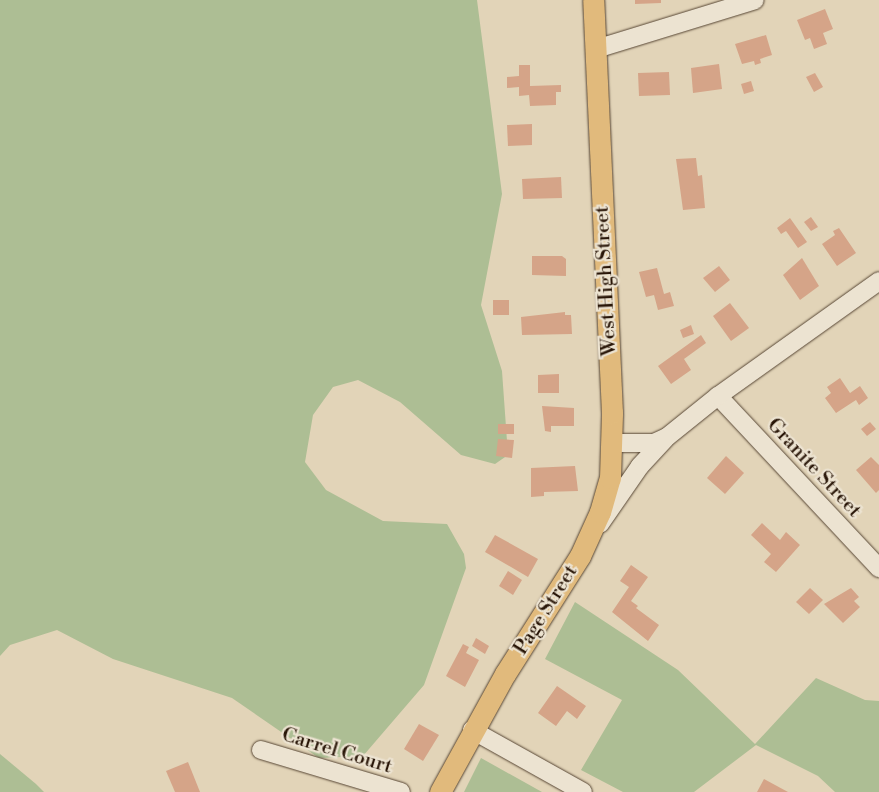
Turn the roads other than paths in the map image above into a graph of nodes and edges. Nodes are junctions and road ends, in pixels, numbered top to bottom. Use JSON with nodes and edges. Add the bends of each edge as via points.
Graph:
{"nodes":[{"id":1,"x":594,"y":0,"type":"edge"},
{"id":2,"x":755,"y":0,"type":"edge"},
{"id":3,"x":596,"y":49,"type":"junction"},
{"id":4,"x":879,"y":281,"type":"edge"},
{"id":5,"x":718,"y":396,"type":"junction"},
{"id":6,"x":667,"y":437,"type":"junction"},
{"id":7,"x":612,"y":442,"type":"junction"},
{"id":8,"x":580,"y":556,"type":"junction"},
{"id":9,"x":879,"y":568,"type":"edge"},
{"id":10,"x":472,"y":730,"type":"junction"},
{"id":11,"x":260,"y":750,"type":"dead end"},
{"id":12,"x":401,"y":792,"type":"edge"},
{"id":13,"x":440,"y":792,"type":"edge"},
{"id":14,"x":583,"y":792,"type":"edge"}],
"edges":[{"from":1,"to":3,"type":"main road","name":"West High Street"},
{"from":2,"to":3,"type":"street"},
{"from":3,"to":7,"type":"main road","name":"West High Street"},
{"from":4,"to":5,"type":"street","name":"Page Street"},
{"from":5,"to":6,"type":"street","name":"Page Street"},
{"from":5,"to":9,"type":"street","name":"Granite Street"},
{"from":6,"to":7,"type":"street","name":"Page Street","via":[[647,444]]},
{"from":6,"to":8,"type":"street","name":"Page Street","via":[[640,466]]},
{"from":7,"to":8,"type":"main road","name":"West High Street","via":[[605,500]]},
{"from":8,"to":10,"type":"main road","name":"Page Street"},
{"from":10,"to":13,"type":"main road","name":"Page Street"},
{"from":10,"to":14,"type":"street"},
{"from":11,"to":12,"type":"street","name":"Carrel Court"}]}
